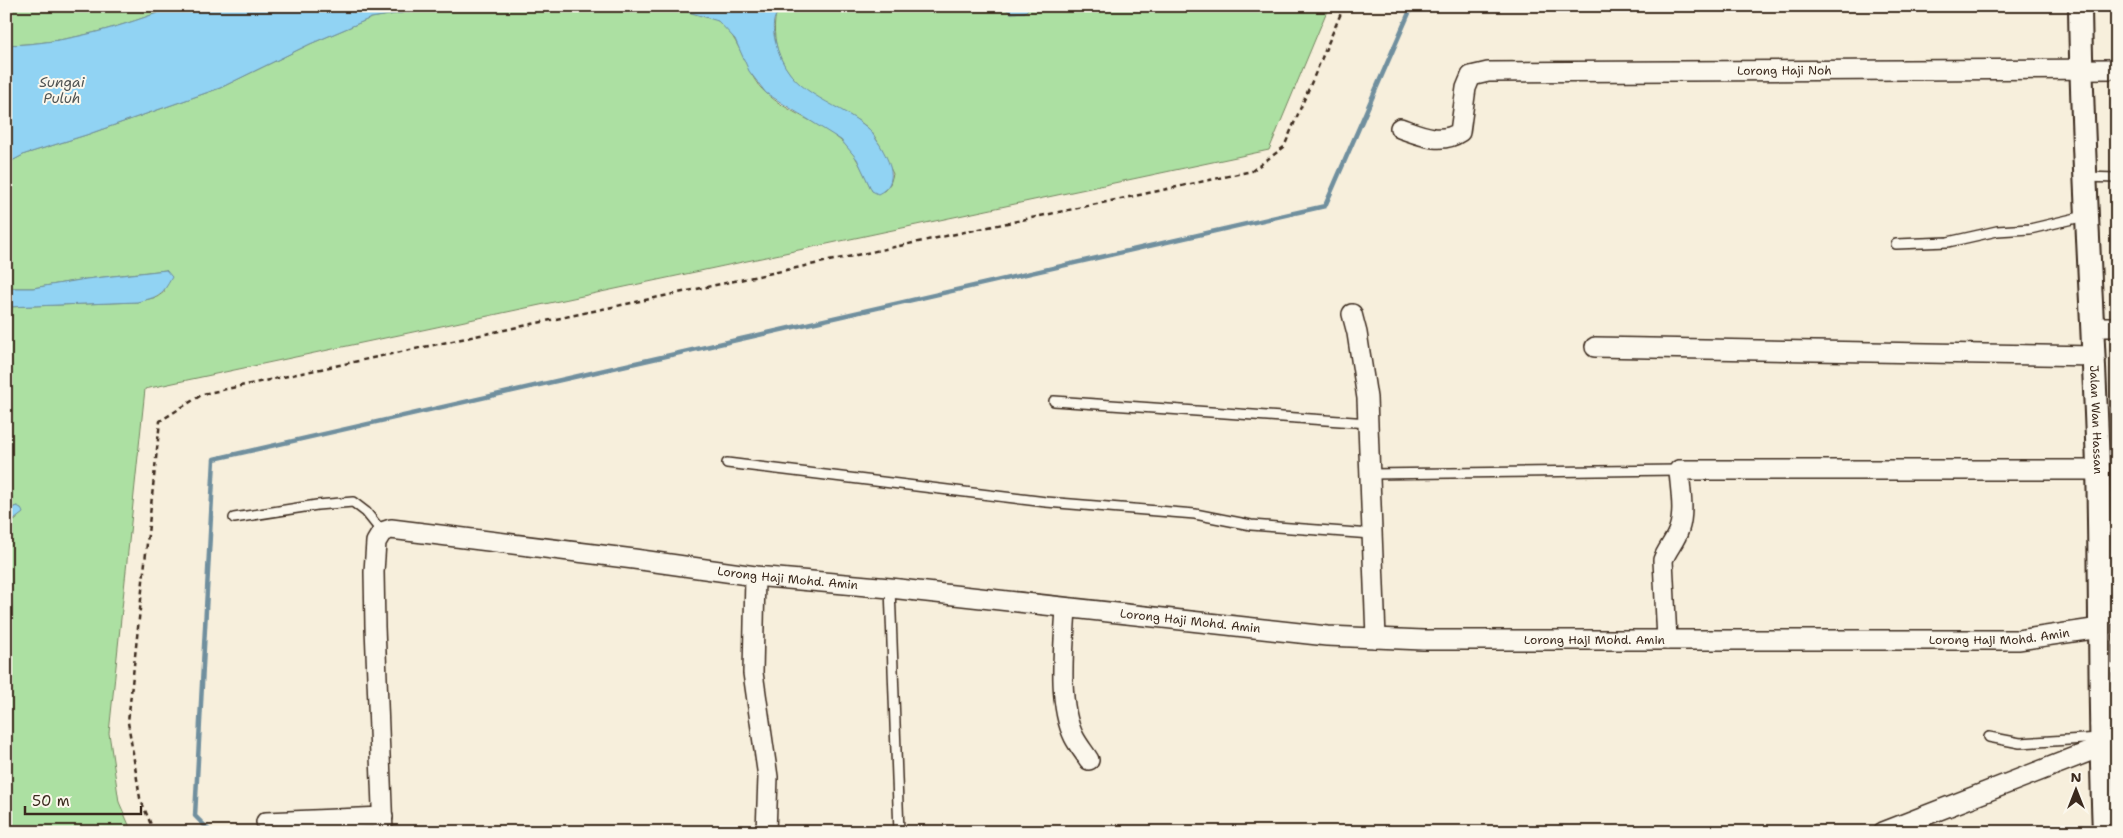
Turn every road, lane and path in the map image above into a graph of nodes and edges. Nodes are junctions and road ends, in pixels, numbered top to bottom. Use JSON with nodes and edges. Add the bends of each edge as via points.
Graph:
{"nodes":[{"id":1,"x":1344,"y":6,"type":"edge"},
{"id":2,"x":2080,"y":6,"type":"edge"},
{"id":3,"x":2081,"y":69,"type":"junction"},
{"id":4,"x":2117,"y":69,"type":"edge"},
{"id":5,"x":1400,"y":128,"type":"dead end"},
{"id":6,"x":2085,"y":177,"type":"junction"},
{"id":7,"x":2117,"y":178,"type":"edge"},
{"id":8,"x":2086,"y":216,"type":"junction"},
{"id":9,"x":1896,"y":244,"type":"dead end"},
{"id":10,"x":1352,"y":314,"type":"dead end"},
{"id":11,"x":2093,"y":327,"type":"junction"},
{"id":12,"x":2117,"y":327,"type":"edge"},
{"id":13,"x":1595,"y":347,"type":"dead end"},
{"id":14,"x":2094,"y":356,"type":"junction"},
{"id":15,"x":1054,"y":401,"type":"dead end"},
{"id":16,"x":1369,"y":423,"type":"junction"},
{"id":17,"x":727,"y":463,"type":"dead end"},
{"id":18,"x":1679,"y":470,"type":"junction"},
{"id":19,"x":2098,"y":470,"type":"junction"},
{"id":20,"x":1370,"y":474,"type":"junction"},
{"id":21,"x":234,"y":518,"type":"dead end"},
{"id":22,"x":382,"y":532,"type":"junction"},
{"id":23,"x":1371,"y":534,"type":"junction"},
{"id":24,"x":755,"y":576,"type":"junction"},
{"id":25,"x":890,"y":588,"type":"junction"},
{"id":26,"x":1066,"y":608,"type":"junction"},
{"id":27,"x":2106,"y":622,"type":"edge"},
{"id":28,"x":1376,"y":638,"type":"junction"},
{"id":29,"x":1667,"y":640,"type":"junction"},
{"id":30,"x":2109,"y":668,"type":"edge"},
{"id":31,"x":2105,"y":734,"type":"edge"},
{"id":32,"x":1989,"y":737,"type":"dead end"},
{"id":33,"x":1089,"y":760,"type":"dead end"},
{"id":34,"x":266,"y":822,"type":"dead end"},
{"id":35,"x":383,"y":825,"type":"edge"},
{"id":36,"x":154,"y":832,"type":"edge"},
{"id":37,"x":766,"y":832,"type":"edge"},
{"id":38,"x":899,"y":832,"type":"edge"},
{"id":39,"x":1883,"y":832,"type":"edge"},
{"id":40,"x":2104,"y":832,"type":"edge"}],
"edges":[{"from":1,"to":36,"type":"path","via":[[1284,147],[1252,172],[203,394],[160,421],[128,722],[140,798]]},
{"from":2,"to":3,"type":"street","name":"Jalan Wan Hassan"},
{"from":3,"to":4,"type":"street","name":"Lorong Haji Noh"},
{"from":3,"to":5,"type":"street","name":"Lorong Haji Noh","via":[[1488,72],[1471,76],[1466,88],[1460,132],[1450,138],[1433,138]]},
{"from":3,"to":6,"type":"street","name":"Jalan Wan Hassan"},
{"from":6,"to":7,"type":"lane"},
{"from":6,"to":8,"type":"street","name":"Jalan Wan Hassan"},
{"from":8,"to":9,"type":"lane","via":[[1948,242]]},
{"from":8,"to":11,"type":"street","name":"Jalan Wan Hassan"},
{"from":10,"to":16,"type":"street"},
{"from":11,"to":12,"type":"street"},
{"from":11,"to":14,"type":"street","name":"Jalan Wan Hassan"},
{"from":13,"to":14,"type":"street"},
{"from":14,"to":19,"type":"street","name":"Jalan Wan Hassan"},
{"from":15,"to":16,"type":"lane"},
{"from":16,"to":20,"type":"street"},
{"from":17,"to":23,"type":"lane","via":[[1046,502],[1194,514],[1251,525]]},
{"from":18,"to":19,"type":"street"},
{"from":18,"to":20,"type":"lane"},
{"from":18,"to":29,"type":"street","via":[[1682,517],[1679,530],[1663,560]]},
{"from":19,"to":27,"type":"street","name":"Jalan Wan Hassan"},
{"from":20,"to":23,"type":"street"},
{"from":21,"to":22,"type":"lane","via":[[353,502]]},
{"from":22,"to":24,"type":"street","name":"Lorong Haji Mohd. Amin","via":[[392,529]]},
{"from":22,"to":35,"type":"street","via":[[376,542],[375,627]]},
{"from":23,"to":28,"type":"street"},
{"from":24,"to":25,"type":"street","name":"Lorong Haji Mohd. Amin"},
{"from":24,"to":37,"type":"street","via":[[753,673],[768,777]]},
{"from":25,"to":26,"type":"street","name":"Lorong Haji Mohd. Amin"},
{"from":25,"to":38,"type":"lane"},
{"from":26,"to":28,"type":"street","name":"Lorong Haji Mohd. Amin","via":[[1327,636]]},
{"from":26,"to":33,"type":"street","via":[[1063,671],[1068,719],[1074,737]]},
{"from":27,"to":29,"type":"street","name":"Lorong Haji Mohd. Amin","via":[[2018,640]]},
{"from":27,"to":30,"type":"street","name":"Jalan Wan Hassan"},
{"from":28,"to":29,"type":"street","name":"Lorong Haji Mohd. Amin"},
{"from":30,"to":31,"type":"street","name":"Jalan Wan Hassan"},
{"from":31,"to":32,"type":"lane","via":[[2020,743]]},
{"from":31,"to":39,"type":"street"},
{"from":31,"to":40,"type":"street","name":"Jalan Wan Hassan"},
{"from":34,"to":35,"type":"street"}]}
